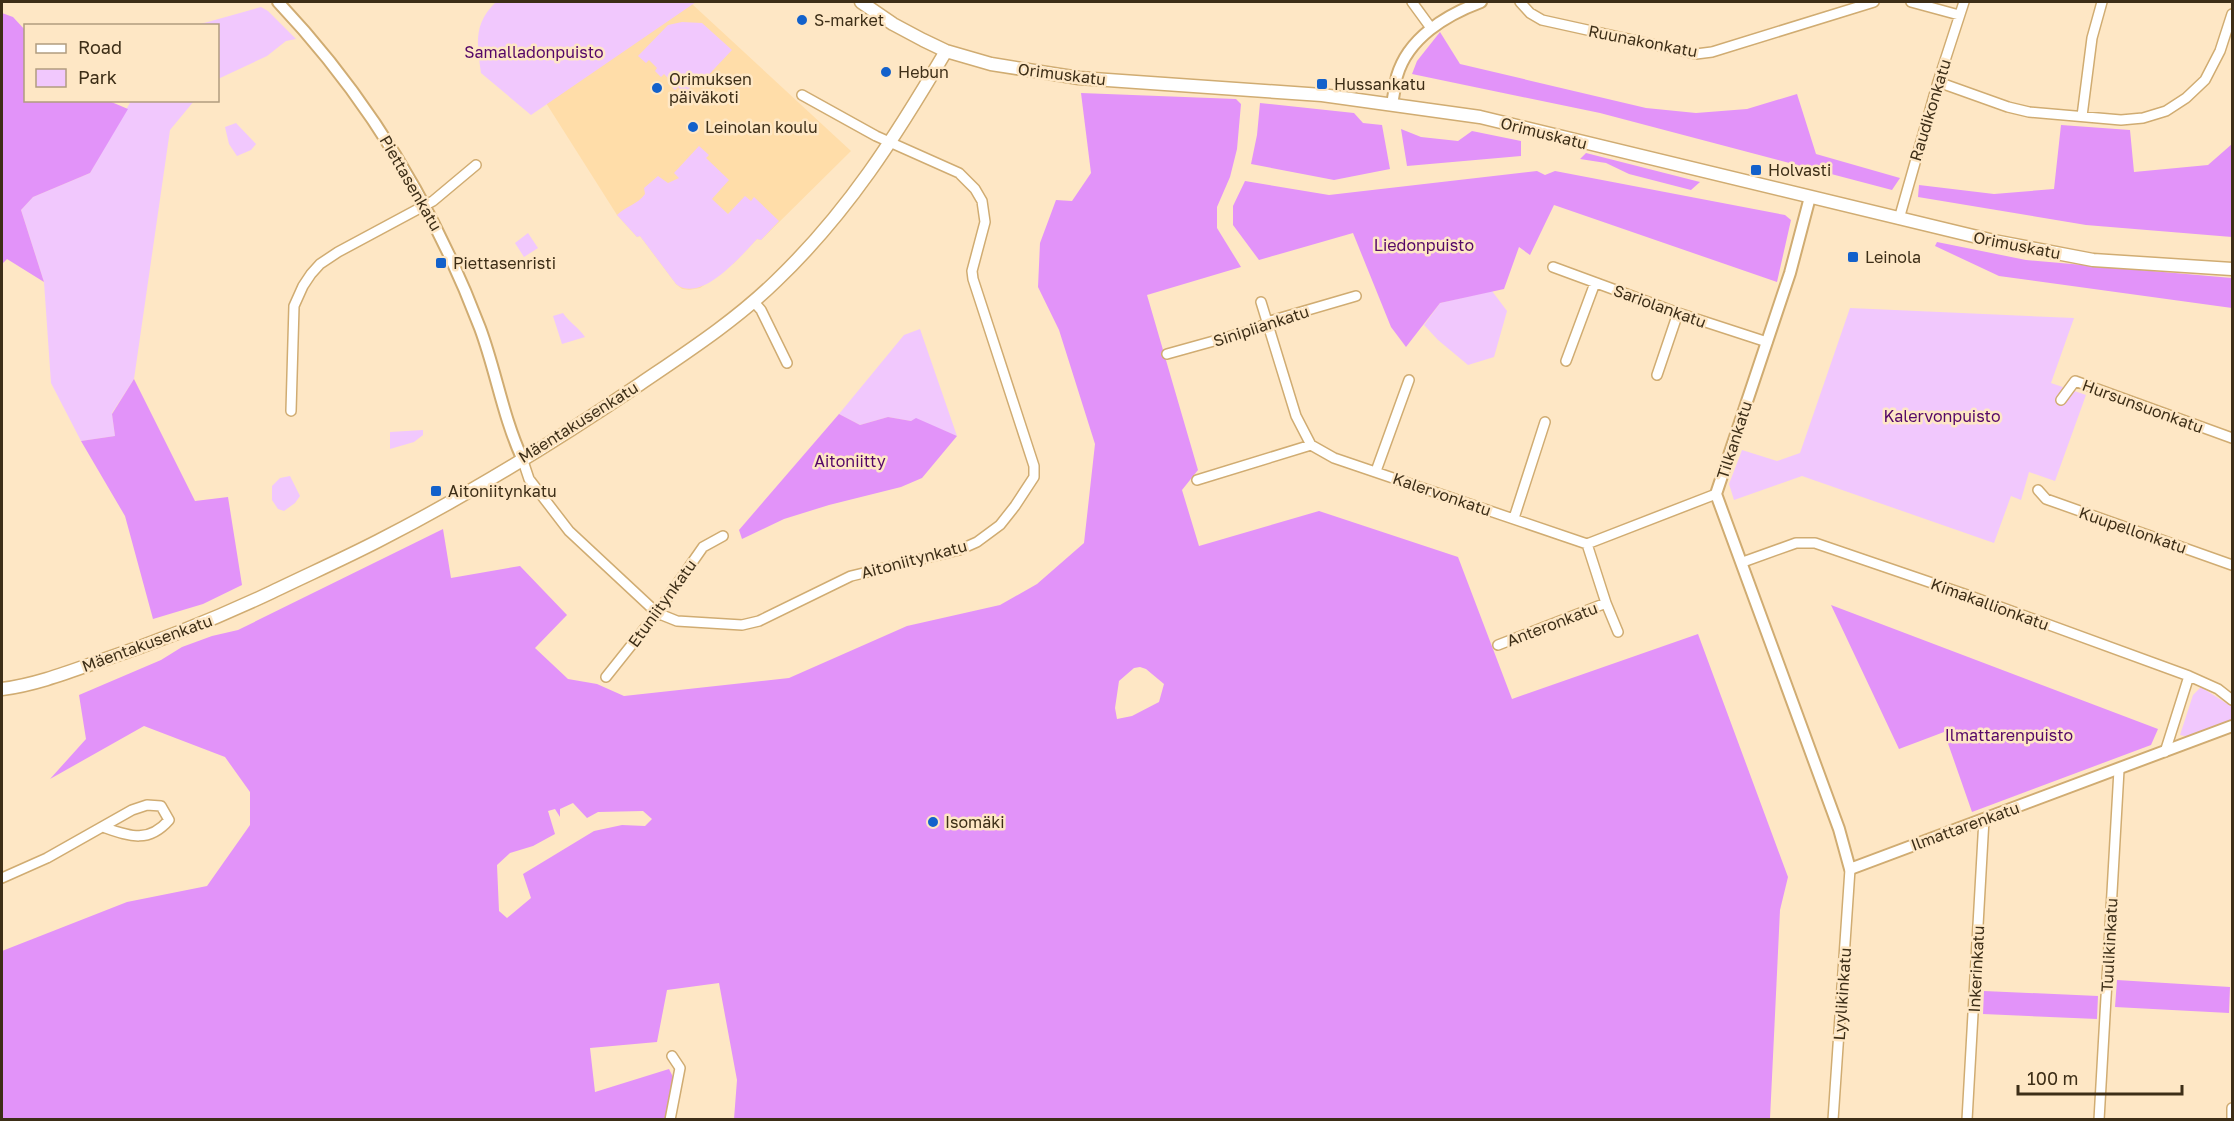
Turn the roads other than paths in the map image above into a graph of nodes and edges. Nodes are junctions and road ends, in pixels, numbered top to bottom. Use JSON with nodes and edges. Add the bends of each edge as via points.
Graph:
{"nodes":[{"id":1,"x":278,"y":2,"type":"edge"},
{"id":2,"x":861,"y":2,"type":"edge"},
{"id":3,"x":1412,"y":2,"type":"edge"},
{"id":4,"x":1481,"y":2,"type":"edge"},
{"id":5,"x":1520,"y":2,"type":"edge"},
{"id":6,"x":1874,"y":2,"type":"edge"},
{"id":7,"x":1911,"y":2,"type":"edge"},
{"id":8,"x":1964,"y":2,"type":"edge"},
{"id":9,"x":2102,"y":2,"type":"edge"},
{"id":10,"x":2232,"y":14,"type":"edge"},
{"id":11,"x":1959,"y":15,"type":"junction"},
{"id":12,"x":1431,"y":28,"type":"junction"},
{"id":13,"x":946,"y":51,"type":"junction"},
{"id":14,"x":1938,"y":82,"type":"junction"},
{"id":15,"x":802,"y":95,"type":"dead end"},
{"id":16,"x":1392,"y":104,"type":"junction"},
{"id":17,"x":2082,"y":116,"type":"junction"},
{"id":18,"x":891,"y":143,"type":"junction"},
{"id":19,"x":476,"y":165,"type":"dead end"},
{"id":20,"x":1809,"y":197,"type":"junction"},
{"id":21,"x":425,"y":206,"type":"junction"},
{"id":22,"x":1899,"y":219,"type":"junction"},
{"id":23,"x":1553,"y":267,"type":"dead end"},
{"id":24,"x":2232,"y":269,"type":"edge"},
{"id":25,"x":1595,"y":283,"type":"junction"},
{"id":26,"x":1356,"y":296,"type":"dead end"},
{"id":27,"x":753,"y":301,"type":"junction"},
{"id":28,"x":1261,"y":302,"type":"dead end"},
{"id":29,"x":1678,"y":313,"type":"junction"},
{"id":30,"x":1267,"y":322,"type":"junction"},
{"id":31,"x":1767,"y":342,"type":"junction"},
{"id":32,"x":1167,"y":354,"type":"dead end"},
{"id":33,"x":1566,"y":361,"type":"dead end"},
{"id":34,"x":787,"y":363,"type":"dead end"},
{"id":35,"x":1657,"y":375,"type":"dead end"},
{"id":36,"x":1409,"y":380,"type":"dead end"},
{"id":37,"x":2061,"y":400,"type":"dead end"},
{"id":38,"x":291,"y":411,"type":"dead end"},
{"id":39,"x":1545,"y":423,"type":"dead end"},
{"id":40,"x":2232,"y":438,"type":"edge"},
{"id":41,"x":1311,"y":445,"type":"junction"},
{"id":42,"x":522,"y":458,"type":"junction"},
{"id":43,"x":1376,"y":471,"type":"junction"},
{"id":44,"x":1197,"y":480,"type":"dead end"},
{"id":45,"x":2038,"y":490,"type":"dead end"},
{"id":46,"x":1716,"y":494,"type":"junction"},
{"id":47,"x":1514,"y":518,"type":"junction"},
{"id":48,"x":723,"y":536,"type":"dead end"},
{"id":49,"x":1587,"y":544,"type":"junction"},
{"id":50,"x":1743,"y":561,"type":"junction"},
{"id":51,"x":2232,"y":565,"type":"edge"},
{"id":52,"x":1606,"y":603,"type":"junction"},
{"id":53,"x":657,"y":613,"type":"junction"},
{"id":54,"x":1618,"y":632,"type":"dead end"},
{"id":55,"x":1498,"y":645,"type":"dead end"},
{"id":56,"x":2189,"y":676,"type":"junction"},
{"id":57,"x":606,"y":677,"type":"dead end"},
{"id":58,"x":2,"y":689,"type":"edge"},
{"id":59,"x":2232,"y":700,"type":"edge"},
{"id":60,"x":2232,"y":726,"type":"edge"},
{"id":61,"x":2165,"y":752,"type":"junction"},
{"id":62,"x":2119,"y":770,"type":"junction"},
{"id":63,"x":1984,"y":819,"type":"junction"},
{"id":64,"x":103,"y":827,"type":"junction"},
{"id":65,"x":1850,"y":868,"type":"junction"},
{"id":66,"x":2,"y":878,"type":"edge"},
{"id":67,"x":672,"y":1056,"type":"dead end"},
{"id":68,"x":2232,"y":1108,"type":"edge"},
{"id":69,"x":670,"y":1119,"type":"edge"},
{"id":70,"x":1833,"y":1119,"type":"edge"},
{"id":71,"x":1967,"y":1119,"type":"edge"},
{"id":72,"x":2099,"y":1119,"type":"edge"},
{"id":73,"x":2232,"y":1119,"type":"edge"}],
"edges":[{"from":1,"to":21,"type":"street","name":"Piettasenkatu","via":[[358,98]]},
{"from":2,"to":13,"type":"main road","name":"Orimuskatu","via":[[893,24]]},
{"from":3,"to":12,"type":"street"},
{"from":4,"to":12,"type":"street","via":[[1459,10]]},
{"from":5,"to":6,"type":"street","name":"Ruunakonkatu","via":[[1542,20],[1696,54]]},
{"from":7,"to":11,"type":"street"},
{"from":8,"to":11,"type":"street","name":"Raudikonkatu"},
{"from":9,"to":17,"type":"street","via":[[2092,38]]},
{"from":10,"to":17,"type":"street","via":[[2205,80],[2186,98],[2166,111],[2144,118]]},
{"from":11,"to":14,"type":"street","name":"Raudikonkatu"},
{"from":12,"to":16,"type":"street","via":[[1403,63]]},
{"from":13,"to":16,"type":"main road","name":"Orimuskatu","via":[[991,64],[1079,78],[1322,95]]},
{"from":13,"to":18,"type":"main road","name":"Mäentakusenkatu"},
{"from":14,"to":17,"type":"street","via":[[2019,110]]},
{"from":14,"to":22,"type":"street","name":"Raudikonkatu"},
{"from":15,"to":18,"type":"street","name":"Aitoniitynkatu"},
{"from":16,"to":20,"type":"main road","name":"Orimuskatu","via":[[1480,117]]},
{"from":18,"to":27,"type":"main road","name":"Mäentakusenkatu","via":[[832,221]]},
{"from":18,"to":53,"type":"street","name":"Aitoniitynkatu","via":[[959,173],[982,201],[985,222],[973,279],[1034,459],[1034,477],[1000,525],[959,550],[851,576],[759,621],[742,625],[677,621]]},
{"from":19,"to":21,"type":"street"},
{"from":20,"to":22,"type":"main road","name":"Orimuskatu"},
{"from":20,"to":31,"type":"street","name":"Tilkankatu","via":[[1797,250]]},
{"from":21,"to":38,"type":"street","via":[[338,252],[320,264],[303,286],[294,306]]},
{"from":21,"to":42,"type":"street","name":"Piettasenkatu","via":[[481,329]]},
{"from":22,"to":24,"type":"main road","name":"Orimuskatu","via":[[2093,260]]},
{"from":23,"to":25,"type":"street","name":"Sariolankatu"},
{"from":25,"to":29,"type":"street","name":"Sariolankatu"},
{"from":25,"to":33,"type":"street"},
{"from":26,"to":30,"type":"street","name":"Sinipiiankatu"},
{"from":27,"to":34,"type":"street"},
{"from":27,"to":42,"type":"main road","name":"Mäentakusenkatu","via":[[691,349],[585,421]]},
{"from":28,"to":30,"type":"street"},
{"from":29,"to":31,"type":"street","name":"Sariolankatu"},
{"from":29,"to":35,"type":"street"},
{"from":30,"to":32,"type":"street","name":"Sinipiiankatu","via":[[1257,329]]},
{"from":30,"to":41,"type":"street","via":[[1296,416]]},
{"from":31,"to":46,"type":"street","name":"Tilkankatu"},
{"from":36,"to":43,"type":"street"},
{"from":37,"to":40,"type":"street","name":"Hursunsuonkatu","via":[[2075,381]]},
{"from":39,"to":47,"type":"street"},
{"from":41,"to":43,"type":"street","name":"Kalervonkatu","via":[[1334,458]]},
{"from":41,"to":44,"type":"street"},
{"from":42,"to":53,"type":"street","name":"Aitoniitynkatu","via":[[529,479],[568,529]]},
{"from":42,"to":58,"type":"main road","name":"Mäentakusenkatu","via":[[379,540],[201,624],[83,667]]},
{"from":43,"to":47,"type":"street","name":"Kalervonkatu"},
{"from":45,"to":51,"type":"street","name":"Kuupellonkatu","via":[[2046,499]]},
{"from":46,"to":49,"type":"street"},
{"from":46,"to":50,"type":"street","name":"Tilkankatu"},
{"from":47,"to":49,"type":"street","name":"Kalervonkatu"},
{"from":48,"to":53,"type":"street","name":"Etuniitynkatu","via":[[703,547]]},
{"from":49,"to":52,"type":"street","name":"Anteronkatu"},
{"from":50,"to":56,"type":"street","name":"Kimakallionkatu","via":[[1796,543],[1815,543]]},
{"from":50,"to":65,"type":"street","name":"Tilkankatu"},
{"from":52,"to":54,"type":"street","name":"Anteronkatu"},
{"from":52,"to":55,"type":"street","name":"Anteronkatu"},
{"from":53,"to":57,"type":"street","name":"Etuniitynkatu"},
{"from":56,"to":59,"type":"street","name":"Kimakallionkatu"},
{"from":56,"to":61,"type":"street"},
{"from":60,"to":61,"type":"street","name":"Ilmattarenkatu"},
{"from":61,"to":62,"type":"street","name":"Ilmattarenkatu"},
{"from":62,"to":63,"type":"street","name":"Ilmattarenkatu"},
{"from":62,"to":72,"type":"street","name":"Tuulikinkatu"},
{"from":63,"to":65,"type":"street","name":"Ilmattarenkatu"},
{"from":63,"to":71,"type":"street","name":"Inkerinkatu"},
{"from":64,"to":64,"type":"street","via":[[147,805],[161,806],[169,820],[160,830],[146,836],[132,837]]},
{"from":64,"to":66,"type":"street"},
{"from":65,"to":70,"type":"street","name":"Lyylikinkatu"},
{"from":67,"to":69,"type":"street","via":[[680,1068]]},
{"from":68,"to":73,"type":"street"}]}
